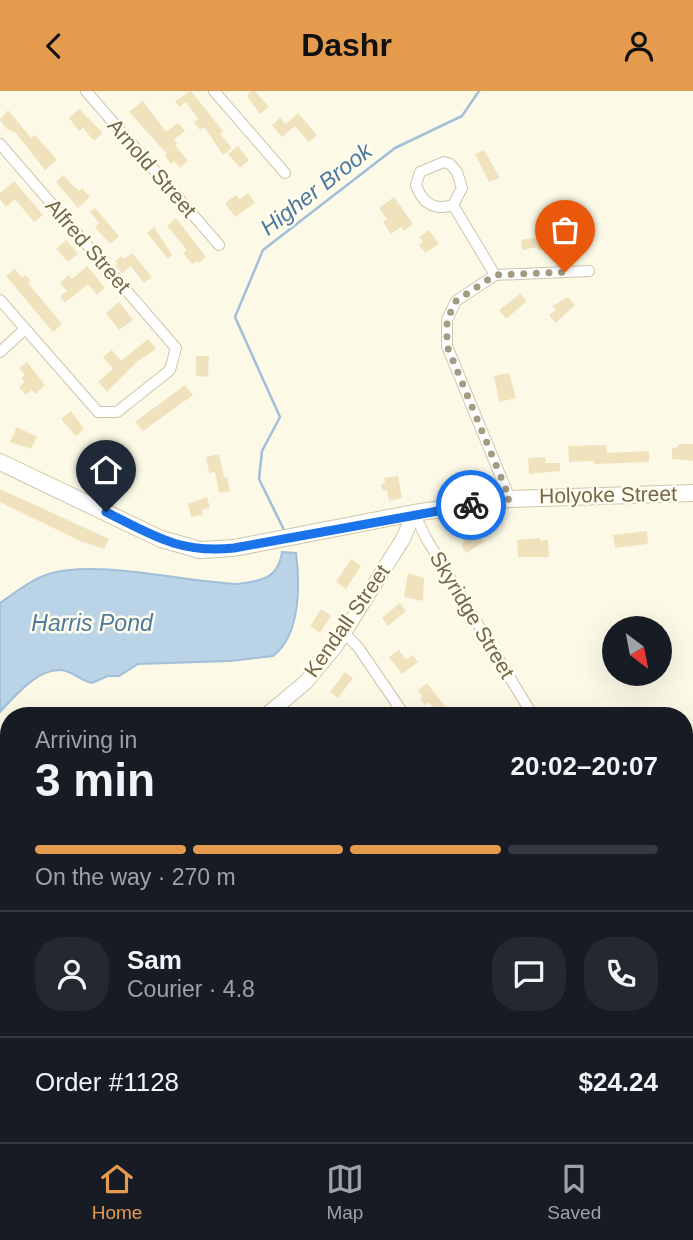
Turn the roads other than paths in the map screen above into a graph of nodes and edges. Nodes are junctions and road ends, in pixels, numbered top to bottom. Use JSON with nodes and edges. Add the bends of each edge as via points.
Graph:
{"nodes":[{"id":1,"x":86,"y":91,"type":"edge"},
{"id":2,"x":214,"y":91,"type":"edge"},
{"id":3,"x":0,"y":144,"type":"edge"},
{"id":4,"x":285,"y":173,"type":"dead end"},
{"id":5,"x":453,"y":205,"type":"junction"},
{"id":6,"x":219,"y":245,"type":"dead end"},
{"id":7,"x":589,"y":271,"type":"dead end"},
{"id":8,"x":495,"y":275,"type":"junction"},
{"id":9,"x":0,"y":300,"type":"edge"},
{"id":10,"x":25,"y":329,"type":"junction"},
{"id":11,"x":0,"y":352,"type":"edge"},
{"id":12,"x":0,"y":462,"type":"edge"},
{"id":13,"x":693,"y":493,"type":"edge"},
{"id":14,"x":510,"y":499,"type":"junction"},
{"id":15,"x":414,"y":513,"type":"junction"},
{"id":16,"x":343,"y":632,"type":"junction"},
{"id":17,"x":276,"y":707,"type":"edge"},
{"id":18,"x":399,"y":707,"type":"edge"},
{"id":19,"x":528,"y":707,"type":"edge"}],
"edges":[{"from":1,"to":6,"type":"street","name":"Arnold Street"},
{"from":2,"to":4,"type":"street"},
{"from":3,"to":10,"type":"street","name":"Alfred Street","via":[[176,348],[170,370],[117,412],[99,412]]},
{"from":5,"to":5,"type":"street","via":[[462,188],[450,164],[437,163],[420,172],[416,185],[424,200],[437,208]]},
{"from":5,"to":8,"type":"street"},
{"from":7,"to":8,"type":"street"},
{"from":8,"to":14,"type":"street","via":[[456,301],[447,320],[447,346]]},
{"from":9,"to":10,"type":"street"},
{"from":10,"to":11,"type":"street"},
{"from":12,"to":15,"type":"main road","name":"Holyoke Street","via":[[184,547],[221,549]]},
{"from":13,"to":14,"type":"main road","name":"Holyoke Street"},
{"from":14,"to":15,"type":"main road","name":"Holyoke Street"},
{"from":15,"to":16,"type":"street","name":"Kendall Street"},
{"from":15,"to":19,"type":"street","name":"Skyridge Street"},
{"from":16,"to":17,"type":"street","name":"Kendall Street","via":[[306,682]]},
{"from":16,"to":18,"type":"street"}]}
